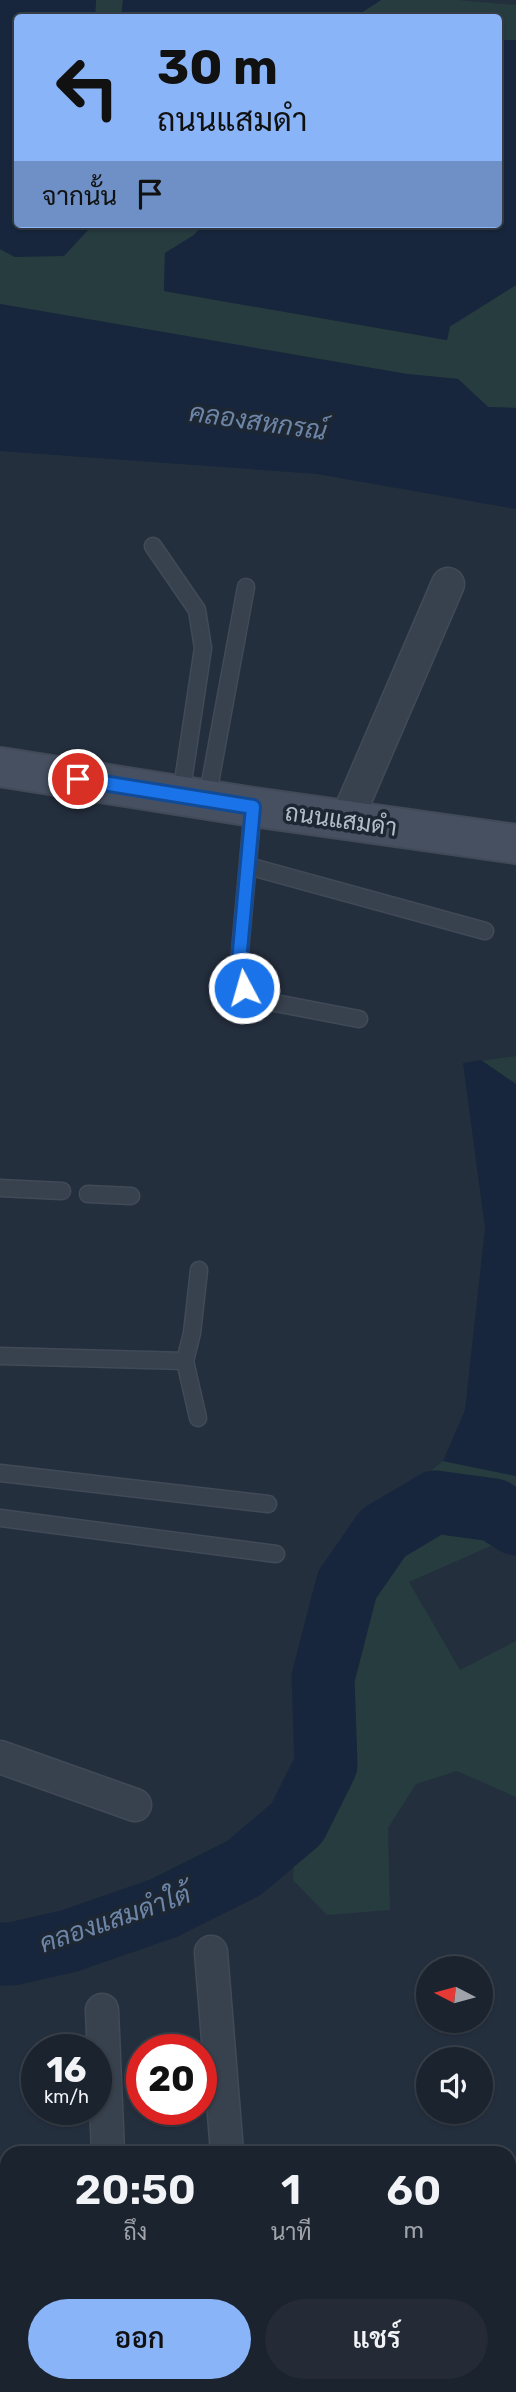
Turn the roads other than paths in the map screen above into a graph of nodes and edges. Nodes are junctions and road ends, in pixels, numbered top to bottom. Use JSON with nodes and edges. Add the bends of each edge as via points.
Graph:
{"nodes":[{"id":1,"x":153,"y":546,"type":"dead end"},
{"id":2,"x":448,"y":584,"type":"dead end"},
{"id":3,"x":246,"y":587,"type":"dead end"},
{"id":4,"x":0,"y":767,"type":"edge"},
{"id":5,"x":194,"y":797,"type":"junction"},
{"id":6,"x":253,"y":807,"type":"junction"},
{"id":7,"x":346,"y":821,"type":"junction"},
{"id":8,"x":516,"y":844,"type":"edge"},
{"id":9,"x":248,"y":866,"type":"junction"},
{"id":10,"x":485,"y":931,"type":"dead end"},
{"id":11,"x":359,"y":1019,"type":"dead end"},
{"id":12,"x":0,"y":1188,"type":"edge"},
{"id":13,"x":62,"y":1191,"type":"dead end"},
{"id":14,"x":88,"y":1194,"type":"dead end"},
{"id":15,"x":131,"y":1196,"type":"dead end"},
{"id":16,"x":198,"y":1270,"type":"dead end"},
{"id":17,"x":0,"y":1356,"type":"edge"},
{"id":18,"x":185,"y":1361,"type":"junction"},
{"id":19,"x":198,"y":1418,"type":"dead end"},
{"id":20,"x":0,"y":1473,"type":"edge"},
{"id":21,"x":268,"y":1504,"type":"dead end"},
{"id":22,"x":0,"y":1518,"type":"edge"},
{"id":23,"x":276,"y":1554,"type":"dead end"},
{"id":24,"x":0,"y":1757,"type":"edge"},
{"id":25,"x":135,"y":1805,"type":"dead end"},
{"id":26,"x":211,"y":1952,"type":"dead end"},
{"id":27,"x":102,"y":2010,"type":"dead end"},
{"id":28,"x":107,"y":2146,"type":"edge"},
{"id":29,"x":227,"y":2146,"type":"edge"}],
"edges":[{"from":1,"to":5,"type":"lane","via":[[197,610],[203,648]]},
{"from":2,"to":7,"type":"street"},
{"from":3,"to":5,"type":"lane"},
{"from":4,"to":5,"type":"street","name":"ถนนแสมดำ"},
{"from":5,"to":6,"type":"street","name":"ถนนแสมดำ"},
{"from":6,"to":7,"type":"street","name":"ถนนแสมดำ"},
{"from":6,"to":9,"type":"lane"},
{"from":7,"to":8,"type":"street","name":"ถนนแสมดำ"},
{"from":9,"to":10,"type":"lane"},
{"from":9,"to":11,"type":"lane","via":[[239,962],[244,988],[265,1001]]},
{"from":12,"to":13,"type":"lane"},
{"from":14,"to":15,"type":"lane"},
{"from":16,"to":18,"type":"lane"},
{"from":17,"to":18,"type":"lane"},
{"from":18,"to":19,"type":"lane"},
{"from":20,"to":21,"type":"lane"},
{"from":22,"to":23,"type":"lane"},
{"from":24,"to":25,"type":"street"},
{"from":26,"to":29,"type":"street"},
{"from":27,"to":28,"type":"street"}]}
